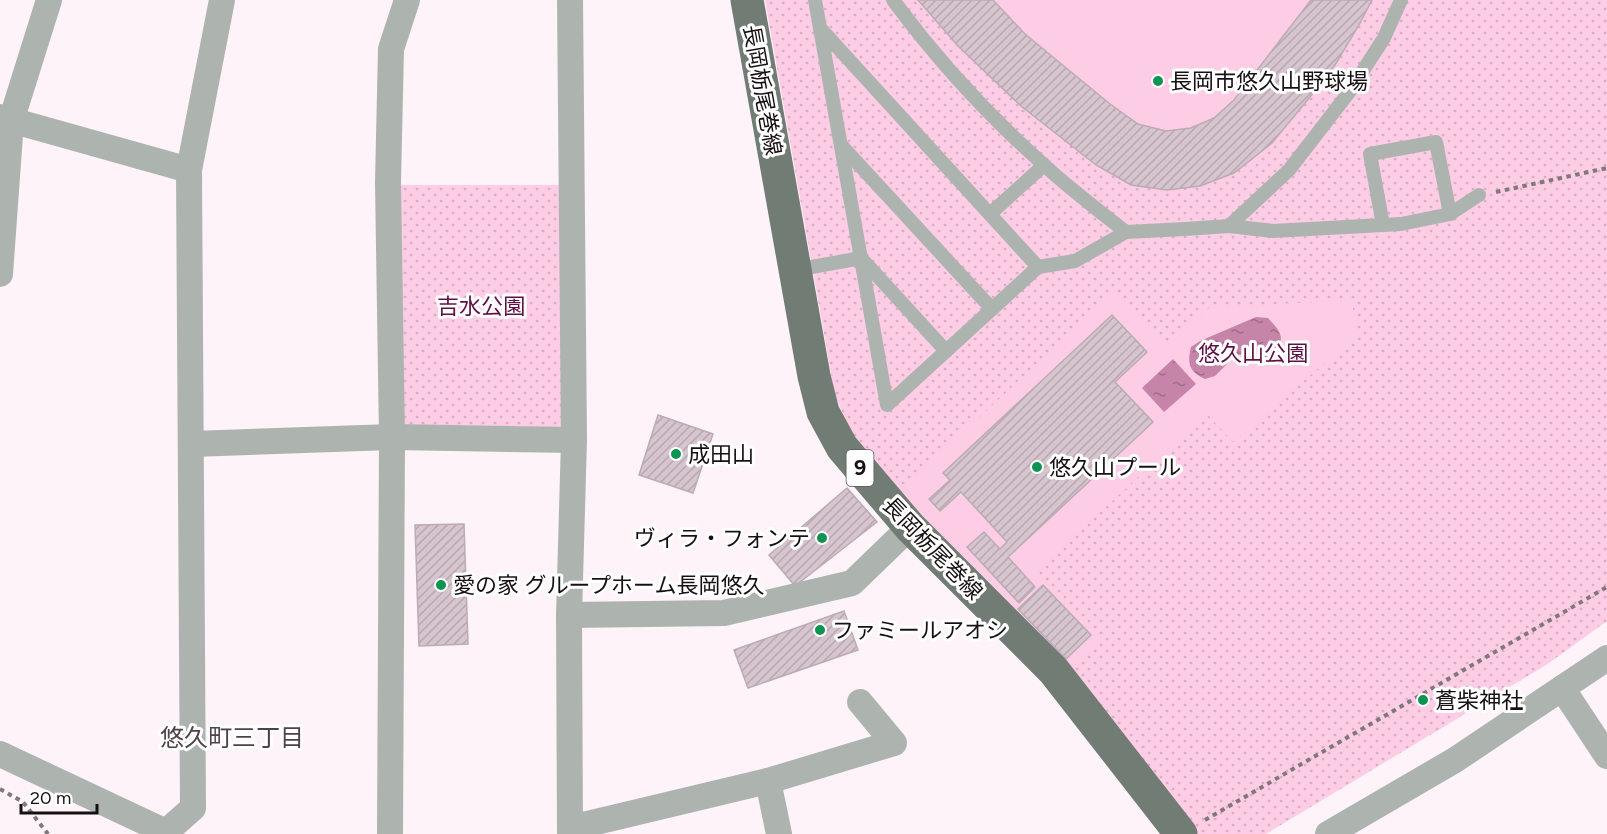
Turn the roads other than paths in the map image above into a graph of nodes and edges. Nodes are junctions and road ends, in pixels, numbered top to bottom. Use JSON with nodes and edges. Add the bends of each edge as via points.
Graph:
{"nodes":[{"id":1,"x":49,"y":0,"type":"edge"},
{"id":2,"x":222,"y":0,"type":"edge"},
{"id":3,"x":407,"y":0,"type":"edge"},
{"id":4,"x":570,"y":0,"type":"edge"},
{"id":5,"x":747,"y":0,"type":"edge"},
{"id":6,"x":815,"y":0,"type":"edge"},
{"id":7,"x":892,"y":0,"type":"edge"},
{"id":8,"x":1401,"y":0,"type":"edge"},
{"id":9,"x":820,"y":28,"type":"junction"},
{"id":10,"x":6,"y":119,"type":"edge"},
{"id":11,"x":841,"y":145,"type":"junction"},
{"id":12,"x":1044,"y":165,"type":"junction"},
{"id":13,"x":189,"y":170,"type":"junction"},
{"id":14,"x":1479,"y":195,"type":"road end"},
{"id":15,"x":990,"y":214,"type":"junction"},
{"id":16,"x":1450,"y":214,"type":"junction"},
{"id":17,"x":1383,"y":225,"type":"junction"},
{"id":18,"x":1229,"y":226,"type":"junction"},
{"id":19,"x":1126,"y":232,"type":"junction"},
{"id":20,"x":861,"y":258,"type":"junction"},
{"id":21,"x":1038,"y":267,"type":"junction"},
{"id":22,"x":795,"y":270,"type":"junction"},
{"id":23,"x":0,"y":274,"type":"edge"},
{"id":24,"x":992,"y":309,"type":"junction"},
{"id":25,"x":946,"y":351,"type":"junction"},
{"id":26,"x":392,"y":437,"type":"junction"},
{"id":27,"x":574,"y":440,"type":"junction"},
{"id":28,"x":192,"y":444,"type":"junction"},
{"id":29,"x":910,"y":527,"type":"junction"},
{"id":30,"x":569,"y":615,"type":"junction"},
{"id":31,"x":1607,"y":658,"type":"edge"},
{"id":32,"x":1562,"y":688,"type":"junction"},
{"id":33,"x":860,"y":702,"type":"dead end"},
{"id":34,"x":0,"y":754,"type":"edge"},
{"id":35,"x":1607,"y":756,"type":"edge"},
{"id":36,"x":768,"y":781,"type":"junction"},
{"id":37,"x":570,"y":831,"type":"edge"},
{"id":38,"x":167,"y":833,"type":"edge"},
{"id":39,"x":390,"y":834,"type":"edge"},
{"id":40,"x":779,"y":834,"type":"edge"},
{"id":41,"x":1181,"y":834,"type":"edge"},
{"id":42,"x":1328,"y":834,"type":"edge"}],
"edges":[{"from":1,"to":10,"type":"street"},
{"from":2,"to":13,"type":"street"},
{"from":3,"to":26,"type":"street","via":[[391,49],[388,182]]},
{"from":4,"to":27,"type":"street"},
{"from":5,"to":22,"type":"main road","name":"長岡栃尾巻線","number":"9"},
{"from":6,"to":9,"type":"lane"},
{"from":7,"to":12,"type":"lane","via":[[945,63]]},
{"from":8,"to":18,"type":"lane","via":[[1379,47],[1290,170]]},
{"from":9,"to":11,"type":"lane"},
{"from":9,"to":15,"type":"lane"},
{"from":10,"to":13,"type":"street"},
{"from":10,"to":23,"type":"street"},
{"from":11,"to":20,"type":"lane"},
{"from":11,"to":24,"type":"lane"},
{"from":12,"to":15,"type":"lane"},
{"from":12,"to":19,"type":"lane"},
{"from":13,"to":28,"type":"street"},
{"from":14,"to":16,"type":"lane"},
{"from":15,"to":21,"type":"lane"},
{"from":16,"to":17,"type":"lane"},
{"from":16,"to":17,"type":"lane","via":[[1436,142],[1370,154]]},
{"from":17,"to":18,"type":"lane","via":[[1273,231]]},
{"from":18,"to":19,"type":"lane"},
{"from":19,"to":21,"type":"lane","via":[[1075,261]]},
{"from":20,"to":22,"type":"lane"},
{"from":20,"to":25,"type":"lane"},
{"from":20,"to":25,"type":"lane","via":[[887,405]]},
{"from":21,"to":24,"type":"lane"},
{"from":22,"to":29,"type":"main road","name":"長岡栃尾巻線","number":"9","via":[[823,412],[842,447]]},
{"from":24,"to":25,"type":"lane"},
{"from":26,"to":27,"type":"street"},
{"from":26,"to":28,"type":"street"},
{"from":26,"to":39,"type":"street"},
{"from":27,"to":30,"type":"street"},
{"from":28,"to":38,"type":"street","via":[[193,808]]},
{"from":29,"to":30,"type":"street","via":[[852,583],[724,613]]},
{"from":29,"to":41,"type":"main road","name":"長岡栃尾巻線","number":"9","via":[[1054,671]]},
{"from":30,"to":37,"type":"street"},
{"from":31,"to":32,"type":"street"},
{"from":32,"to":35,"type":"street"},
{"from":32,"to":42,"type":"street","via":[[1455,760]]},
{"from":33,"to":36,"type":"street","via":[[894,743]]},
{"from":34,"to":38,"type":"street"},
{"from":36,"to":37,"type":"street"},
{"from":36,"to":40,"type":"street"}]}
